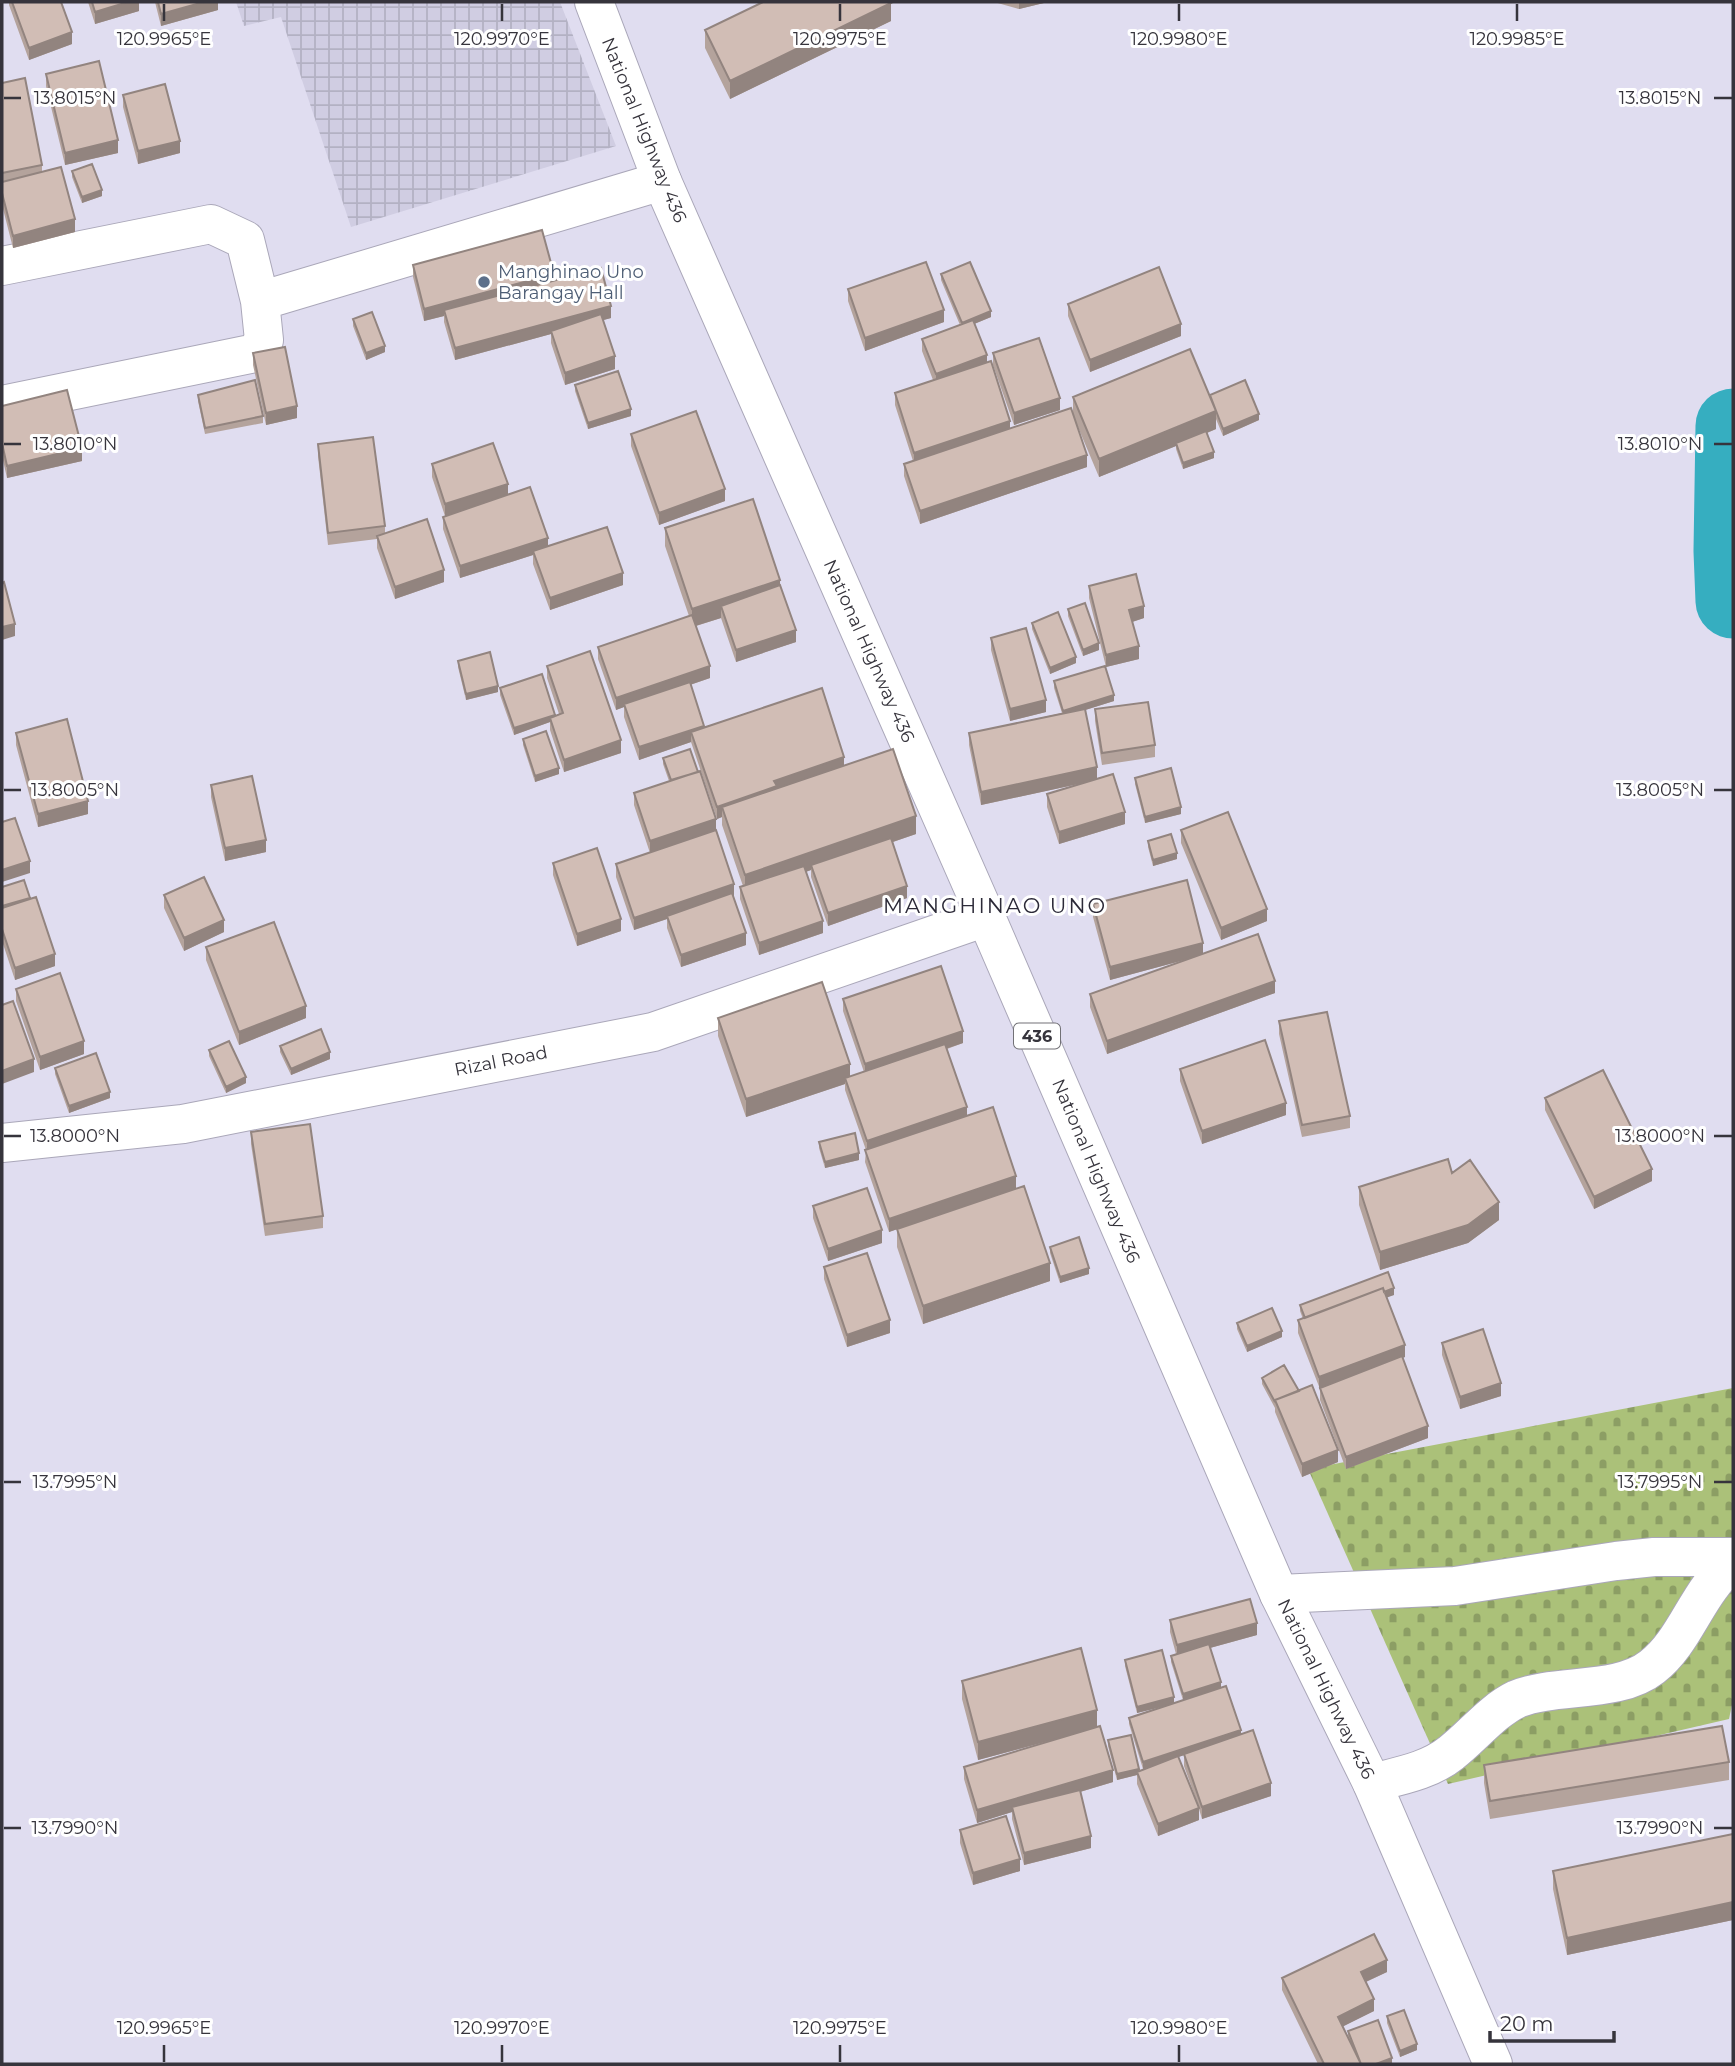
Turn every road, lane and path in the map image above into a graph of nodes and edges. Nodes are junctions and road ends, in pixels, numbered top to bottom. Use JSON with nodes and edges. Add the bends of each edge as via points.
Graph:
{"nodes":[{"id":1,"x":594,"y":2,"type":"edge"},
{"id":2,"x":662,"y":181,"type":"junction"},
{"id":3,"x":2,"y":265,"type":"edge"},
{"id":4,"x":260,"y":301,"type":"junction"},
{"id":5,"x":2,"y":405,"type":"edge"},
{"id":6,"x":986,"y":917,"type":"junction"},
{"id":7,"x":2,"y":1143,"type":"edge"},
{"id":8,"x":1733,"y":1557,"type":"edge"},
{"id":9,"x":1733,"y":1563,"type":"edge"},
{"id":10,"x":1279,"y":1594,"type":"junction"},
{"id":11,"x":1372,"y":1783,"type":"junction"},
{"id":12,"x":1493,"y":2064,"type":"edge"}],
"edges":[{"from":1,"to":2,"type":"main road","name":"National Highway 436","number":"436"},
{"from":2,"to":4,"type":"main road"},
{"from":2,"to":6,"type":"main road","name":"National Highway 436","number":"436"},
{"from":3,"to":4,"type":"main road","via":[[211,224],[245,240]]},
{"from":4,"to":5,"type":"main road","via":[[264,340],[255,353]]},
{"from":6,"to":7,"type":"main road","name":"Rizal Road","via":[[653,1031],[183,1124]]},
{"from":6,"to":10,"type":"main road","name":"National Highway 436","number":"436"},
{"from":8,"to":10,"type":"main road","via":[[1616,1561],[1455,1586]]},
{"from":9,"to":11,"type":"main road","via":[[1711,1587],[1671,1650],[1649,1670],[1620,1681],[1517,1699],[1430,1767]]},
{"from":10,"to":11,"type":"main road","name":"National Highway 436","number":"436"},
{"from":11,"to":12,"type":"main road","name":"National Highway 436","number":"436"}]}
